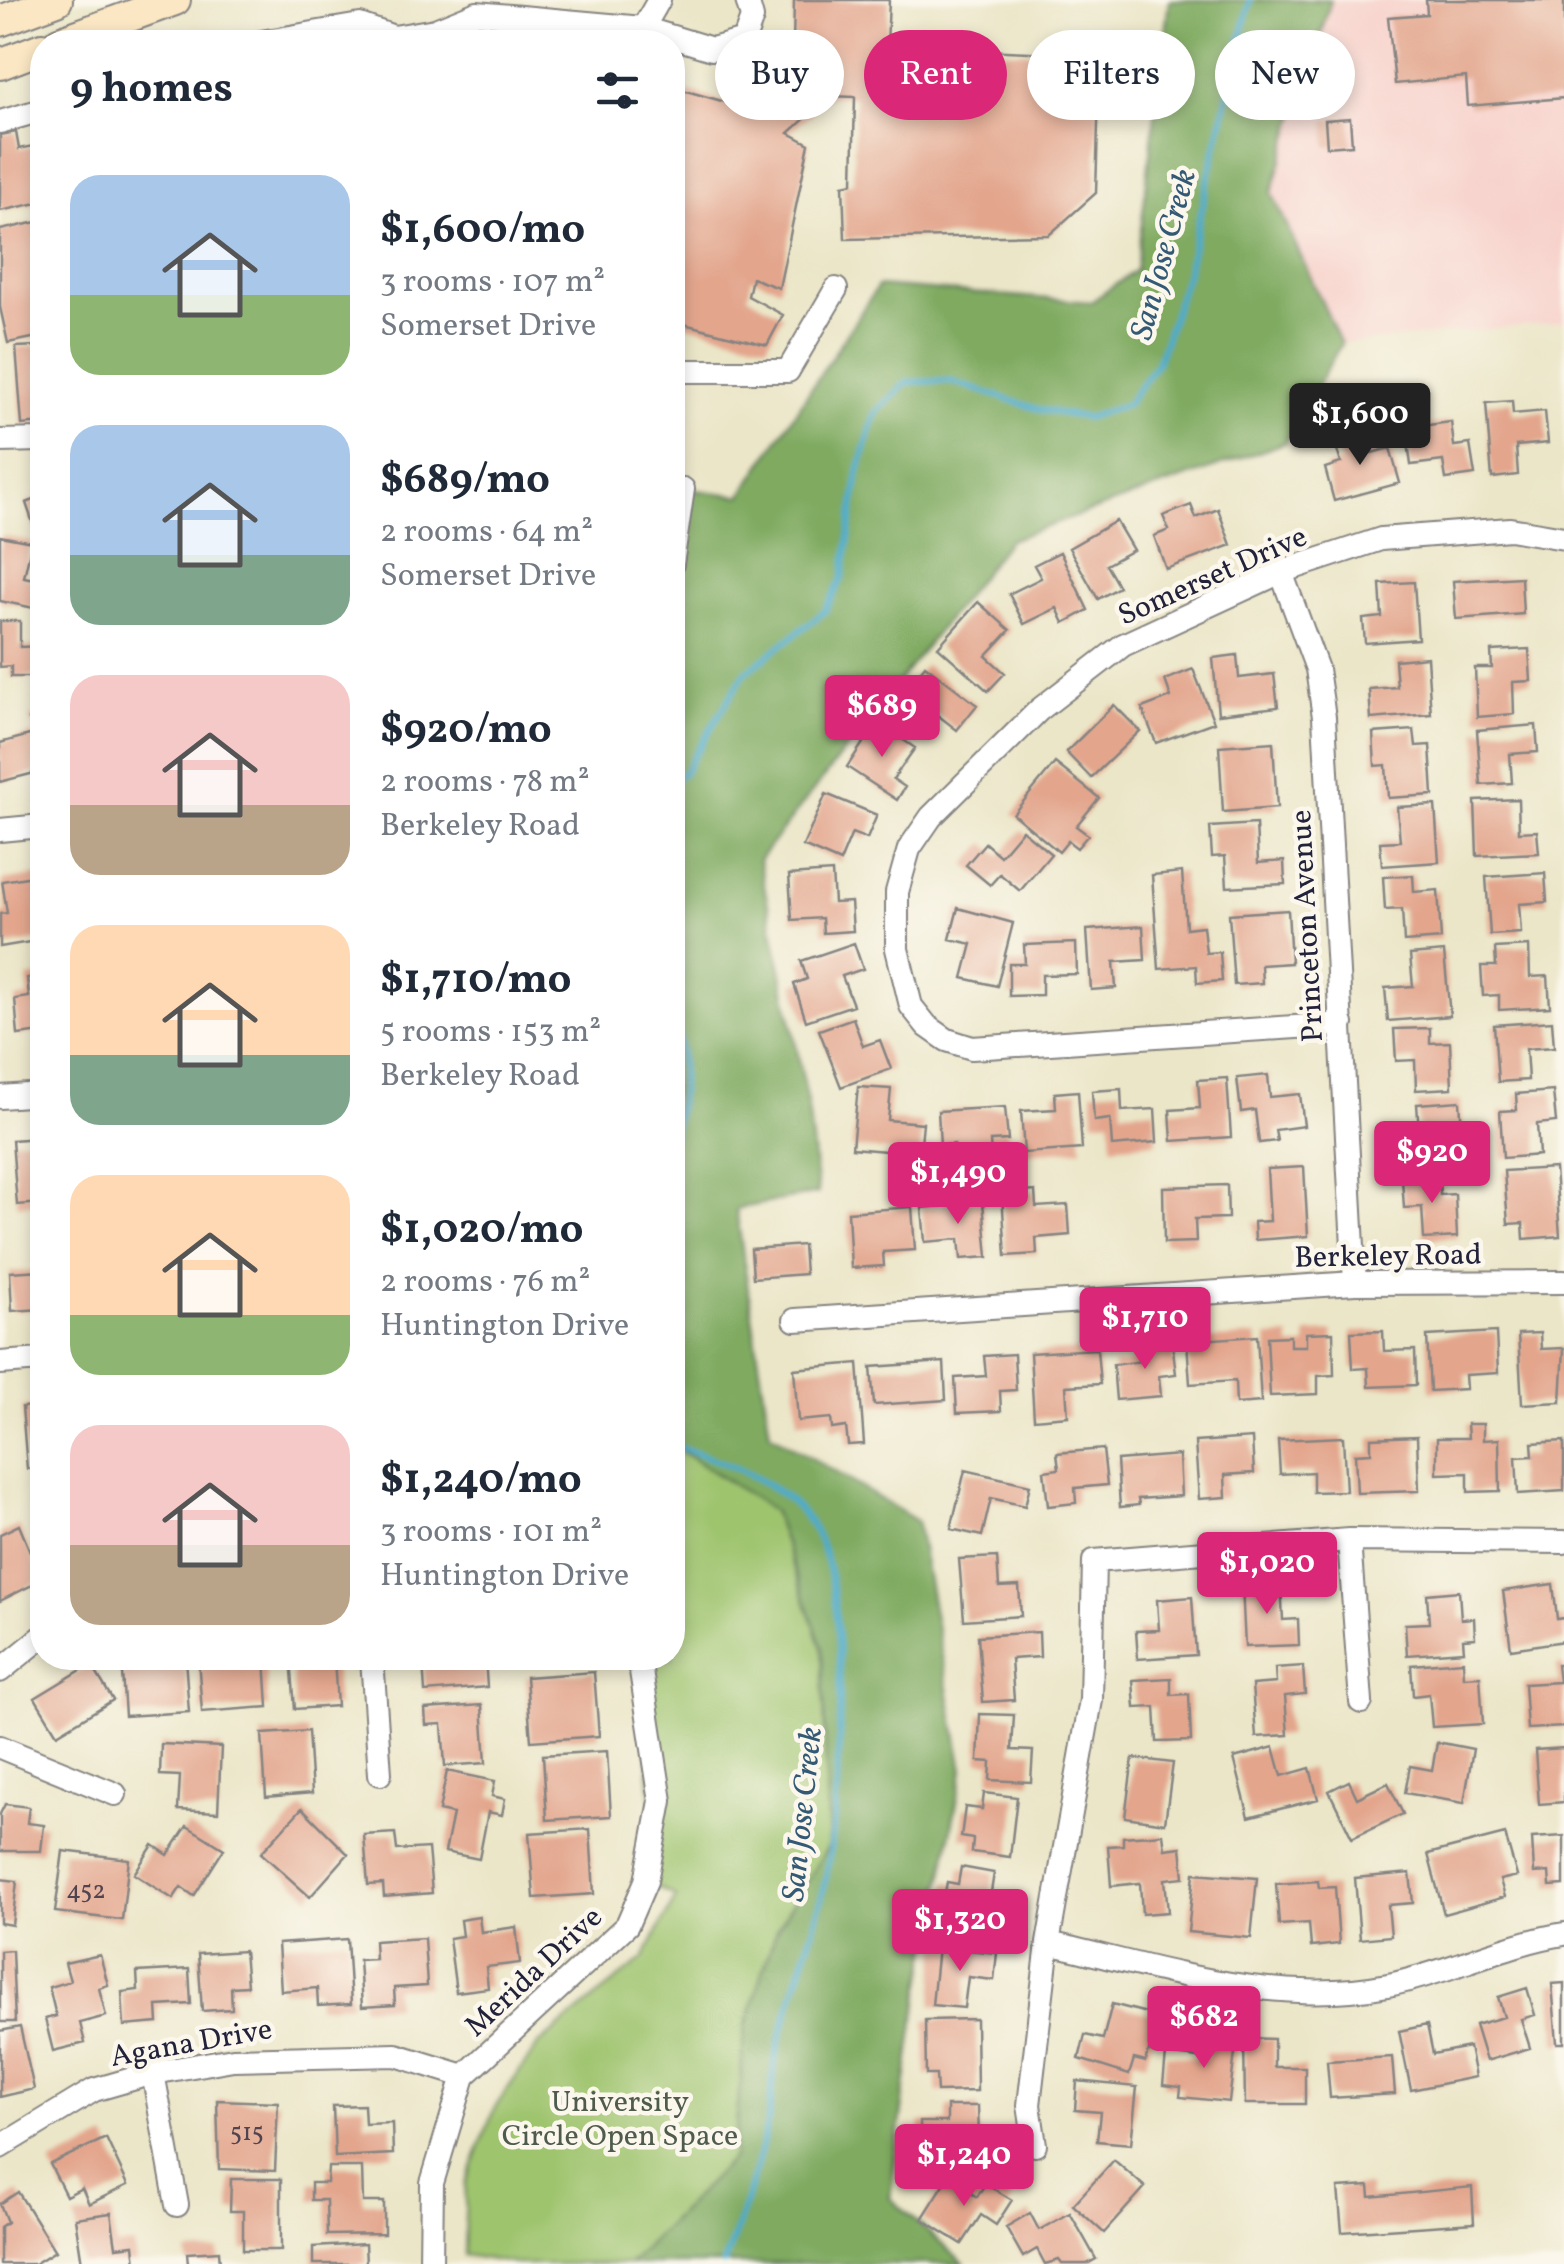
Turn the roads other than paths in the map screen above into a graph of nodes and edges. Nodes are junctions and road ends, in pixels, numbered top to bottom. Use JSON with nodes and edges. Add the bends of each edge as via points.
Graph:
{"nodes":[{"id":1,"x":57,"y":0,"type":"edge"},
{"id":2,"x":175,"y":0,"type":"edge"},
{"id":3,"x":659,"y":0,"type":"edge"},
{"id":4,"x":747,"y":0,"type":"edge"},
{"id":5,"x":464,"y":7,"type":"edge"},
{"id":6,"x":0,"y":21,"type":"edge"},
{"id":7,"x":643,"y":28,"type":"junction"},
{"id":8,"x":92,"y":30,"type":"edge"},
{"id":9,"x":331,"y":30,"type":"edge"},
{"id":10,"x":371,"y":30,"type":"edge"},
{"id":11,"x":435,"y":30,"type":"edge"},
{"id":12,"x":650,"y":30,"type":"edge"},
{"id":13,"x":685,"y":41,"type":"edge"},
{"id":14,"x":30,"y":53,"type":"edge"},
{"id":15,"x":0,"y":64,"type":"edge"},
{"id":16,"x":30,"y":113,"type":"edge"},
{"id":17,"x":0,"y":122,"type":"edge"},
{"id":18,"x":836,"y":289,"type":"dead end"},
{"id":19,"x":685,"y":371,"type":"edge"},
{"id":20,"x":30,"y":440,"type":"edge"},
{"id":21,"x":0,"y":441,"type":"edge"},
{"id":22,"x":1564,"y":538,"type":"edge"},
{"id":23,"x":1281,"y":572,"type":"junction"},
{"id":24,"x":30,"y":827,"type":"edge"},
{"id":25,"x":0,"y":830,"type":"edge"},
{"id":26,"x":1342,"y":1024,"type":"junction"},
{"id":27,"x":30,"y":1095,"type":"edge"},
{"id":28,"x":0,"y":1098,"type":"edge"},
{"id":29,"x":1564,"y":1282,"type":"edge"},
{"id":30,"x":1355,"y":1283,"type":"junction"},
{"id":31,"x":795,"y":1320,"type":"dead end"},
{"id":32,"x":30,"y":1361,"type":"edge"},
{"id":33,"x":0,"y":1364,"type":"edge"},
{"id":34,"x":1349,"y":1540,"type":"junction"},
{"id":35,"x":1564,"y":1542,"type":"edge"},
{"id":36,"x":30,"y":1647,"type":"edge"},
{"id":37,"x":373,"y":1670,"type":"edge"},
{"id":38,"x":641,"y":1670,"type":"edge"},
{"id":39,"x":0,"y":1671,"type":"edge"},
{"id":40,"x":1361,"y":1702,"type":"dead end"},
{"id":41,"x":0,"y":1747,"type":"edge"},
{"id":42,"x":380,"y":1774,"type":"dead end"},
{"id":43,"x":115,"y":1794,"type":"dead end"},
{"id":44,"x":1564,"y":1934,"type":"edge"},
{"id":45,"x":1048,"y":1944,"type":"junction"},
{"id":46,"x":153,"y":2073,"type":"junction"},
{"id":47,"x":464,"y":2076,"type":"junction"},
{"id":48,"x":1034,"y":2145,"type":"dead end"},
{"id":49,"x":0,"y":2146,"type":"edge"},
{"id":50,"x":177,"y":2205,"type":"dead end"},
{"id":51,"x":431,"y":2264,"type":"edge"}],
"edges":[{"from":1,"to":6,"type":"main road"},
{"from":2,"to":8,"type":"main road"},
{"from":3,"to":7,"type":"street"},
{"from":4,"to":13,"type":"street","via":[[752,18],[744,40],[712,49]]},
{"from":5,"to":7,"type":"street"},
{"from":5,"to":11,"type":"street"},
{"from":7,"to":12,"type":"street"},
{"from":9,"to":10,"type":"street"},
{"from":14,"to":15,"type":"main road"},
{"from":16,"to":17,"type":"street"},
{"from":18,"to":19,"type":"street","via":[[788,371]]},
{"from":20,"to":21,"type":"street"},
{"from":22,"to":23,"type":"street","name":"Somerset Drive","via":[[1510,529],[1445,531],[1381,539]]},
{"from":23,"to":26,"type":"street","name":"Princeton Avenue","via":[[1317,669],[1324,718]]},
{"from":23,"to":26,"type":"street","name":"Somerset Drive","via":[[1122,646],[1039,710],[931,817],[909,849],[896,892],[897,949],[911,1006],[937,1033],[972,1048]]},
{"from":24,"to":25,"type":"street"},
{"from":26,"to":30,"type":"street","name":"Princeton Avenue"},
{"from":27,"to":28,"type":"street"},
{"from":29,"to":30,"type":"street","name":"Berkeley Road"},
{"from":30,"to":31,"type":"street","name":"Berkeley Road"},
{"from":32,"to":33,"type":"street"},
{"from":34,"to":35,"type":"street"},
{"from":34,"to":40,"type":"street"},
{"from":34,"to":45,"type":"street","via":[[1094,1561],[1091,1700]]},
{"from":36,"to":39,"type":"street"},
{"from":37,"to":42,"type":"street"},
{"from":38,"to":47,"type":"street","name":"Merida Drive","via":[[661,1801],[655,1848],[634,1910],[614,1938]]},
{"from":41,"to":43,"type":"street"},
{"from":44,"to":45,"type":"street","via":[[1518,1942],[1389,1985],[1317,1993],[1242,1987]]},
{"from":45,"to":48,"type":"street","via":[[1030,2106]]},
{"from":46,"to":47,"type":"street","name":"Agana Drive","via":[[251,2057],[396,2055]]},
{"from":46,"to":49,"type":"street","name":"Agana Drive","via":[[94,2090]]},
{"from":46,"to":50,"type":"street"},
{"from":47,"to":51,"type":"street","name":"Merida Drive","via":[[432,2183]]}]}
